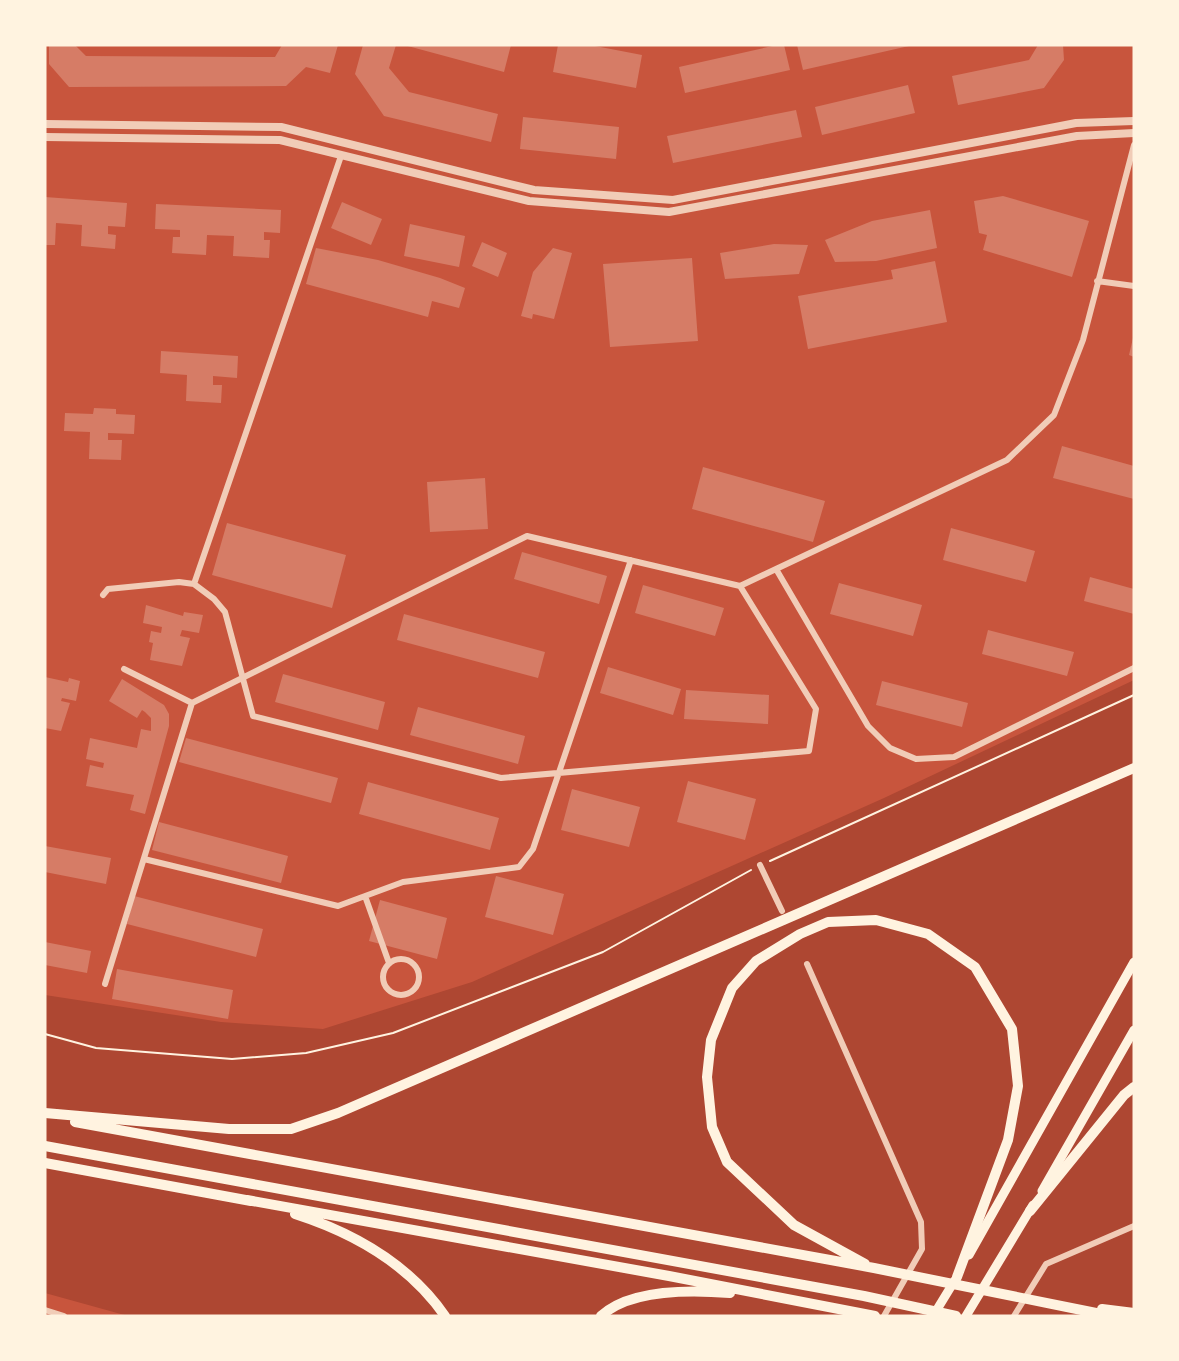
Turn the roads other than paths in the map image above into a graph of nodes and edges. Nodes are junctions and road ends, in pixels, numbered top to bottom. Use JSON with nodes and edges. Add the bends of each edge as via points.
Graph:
{"nodes":[{"id":1,"x":1134,"y":121,"type":"edge"},
{"id":2,"x":45,"y":124,"type":"edge"},
{"id":3,"x":1134,"y":133,"type":"edge"},
{"id":4,"x":45,"y":137,"type":"edge"},
{"id":5,"x":1134,"y":145,"type":"edge"},
{"id":6,"x":341,"y":156,"type":"junction"},
{"id":7,"x":1097,"y":281,"type":"junction"},
{"id":8,"x":1134,"y":286,"type":"edge"},
{"id":9,"x":631,"y":560,"type":"junction"},
{"id":10,"x":776,"y":569,"type":"junction"},
{"id":11,"x":194,"y":584,"type":"junction"},
{"id":12,"x":740,"y":586,"type":"junction"},
{"id":13,"x":103,"y":595,"type":"dead end"},
{"id":14,"x":1134,"y":668,"type":"edge"},
{"id":15,"x":124,"y":669,"type":"dead end"},
{"id":16,"x":242,"y":678,"type":"junction"},
{"id":17,"x":192,"y":703,"type":"junction"},
{"id":18,"x":1134,"y":768,"type":"edge"},
{"id":19,"x":559,"y":773,"type":"junction"},
{"id":20,"x":144,"y":859,"type":"junction"},
{"id":21,"x":760,"y":865,"type":"road end"},
{"id":22,"x":365,"y":896,"type":"junction"},
{"id":23,"x":782,"y":911,"type":"dead end"},
{"id":24,"x":1134,"y":962,"type":"edge"},
{"id":25,"x":389,"y":963,"type":"junction"},
{"id":26,"x":807,"y":964,"type":"dead end"},
{"id":27,"x":105,"y":984,"type":"dead end"},
{"id":28,"x":1134,"y":1030,"type":"edge"},
{"id":29,"x":1134,"y":1087,"type":"edge"},
{"id":30,"x":45,"y":1115,"type":"edge"},
{"id":31,"x":45,"y":1146,"type":"edge"},
{"id":32,"x":45,"y":1163,"type":"edge"},
{"id":33,"x":247,"y":1200,"type":"junction"},
{"id":34,"x":1030,"y":1211,"type":"junction"},
{"id":35,"x":1134,"y":1226,"type":"edge"},
{"id":36,"x":874,"y":1268,"type":"junction"},
{"id":37,"x":957,"y":1276,"type":"junction"},
{"id":38,"x":794,"y":1300,"type":"junction"},
{"id":39,"x":1057,"y":1304,"type":"junction"},
{"id":40,"x":45,"y":1310,"type":"edge"},
{"id":41,"x":1134,"y":1313,"type":"edge"},
{"id":42,"x":64,"y":1316,"type":"edge"},
{"id":43,"x":445,"y":1316,"type":"edge"},
{"id":44,"x":601,"y":1316,"type":"edge"},
{"id":45,"x":875,"y":1316,"type":"edge"},
{"id":46,"x":884,"y":1316,"type":"edge"},
{"id":47,"x":933,"y":1316,"type":"edge"},
{"id":48,"x":956,"y":1316,"type":"edge"},
{"id":49,"x":966,"y":1316,"type":"edge"},
{"id":50,"x":1014,"y":1316,"type":"edge"},
{"id":51,"x":1111,"y":1316,"type":"edge"}],
"edges":[{"from":1,"to":2,"type":"street","via":[[1076,123],[673,200],[534,190],[281,127]]},
{"from":3,"to":6,"type":"street","via":[[1077,135],[669,212],[530,201]]},
{"from":4,"to":6,"type":"street","via":[[280,140]]},
{"from":5,"to":7,"type":"street"},
{"from":6,"to":11,"type":"street"},
{"from":7,"to":8,"type":"street"},
{"from":7,"to":10,"type":"street","via":[[1083,340],[1054,415],[1007,460]]},
{"from":9,"to":12,"type":"street"},
{"from":9,"to":16,"type":"street","via":[[527,536]]},
{"from":9,"to":19,"type":"street"},
{"from":10,"to":12,"type":"street"},
{"from":10,"to":14,"type":"street","via":[[868,726],[890,748],[916,759],[954,757]]},
{"from":11,"to":13,"type":"street","via":[[108,589]]},
{"from":11,"to":16,"type":"street","via":[[225,612]]},
{"from":12,"to":19,"type":"street","via":[[816,709],[809,751]]},
{"from":15,"to":17,"type":"street"},
{"from":16,"to":17,"type":"street"},
{"from":16,"to":19,"type":"street","via":[[253,716],[501,778]]},
{"from":17,"to":20,"type":"street"},
{"from":18,"to":30,"type":"highway","via":[[349,1108],[291,1129],[230,1129]]},
{"from":19,"to":22,"type":"street","via":[[533,849],[519,867],[403,882]]},
{"from":20,"to":22,"type":"street","via":[[338,906]]},
{"from":20,"to":27,"type":"street"},
{"from":21,"to":23,"type":"street"},
{"from":22,"to":25,"type":"street"},
{"from":24,"to":37,"type":"main road"},
{"from":25,"to":25,"type":"street","via":[[382,979],[387,989],[404,995],[414,989],[419,978],[412,963],[400,959]]},
{"from":26,"to":46,"type":"street","via":[[921,1222],[922,1249]]},
{"from":28,"to":34,"type":"main road"},
{"from":29,"to":34,"type":"highway"},
{"from":30,"to":36,"type":"highway"},
{"from":31,"to":48,"type":"highway"},
{"from":32,"to":33,"type":"highway"},
{"from":33,"to":38,"type":"highway"},
{"from":33,"to":43,"type":"highway","via":[[330,1225],[386,1256],[429,1293]]},
{"from":34,"to":49,"type":"main road"},
{"from":35,"to":50,"type":"street","via":[[1046,1264]]},
{"from":36,"to":37,"type":"highway","via":[[794,1225],[727,1162],[712,1126],[707,1077],[711,1040],[732,988],[756,962],[800,934],[828,922],[876,920],[928,934],[975,967],[1012,1029],[1018,1086],[1008,1140]]},
{"from":36,"to":39,"type":"highway"},
{"from":37,"to":47,"type":"main road"},
{"from":38,"to":44,"type":"highway","via":[[719,1292],[657,1293],[609,1308]]},
{"from":38,"to":45,"type":"highway"},
{"from":39,"to":41,"type":"highway"},
{"from":39,"to":51,"type":"highway"},
{"from":40,"to":42,"type":"street"}]}
